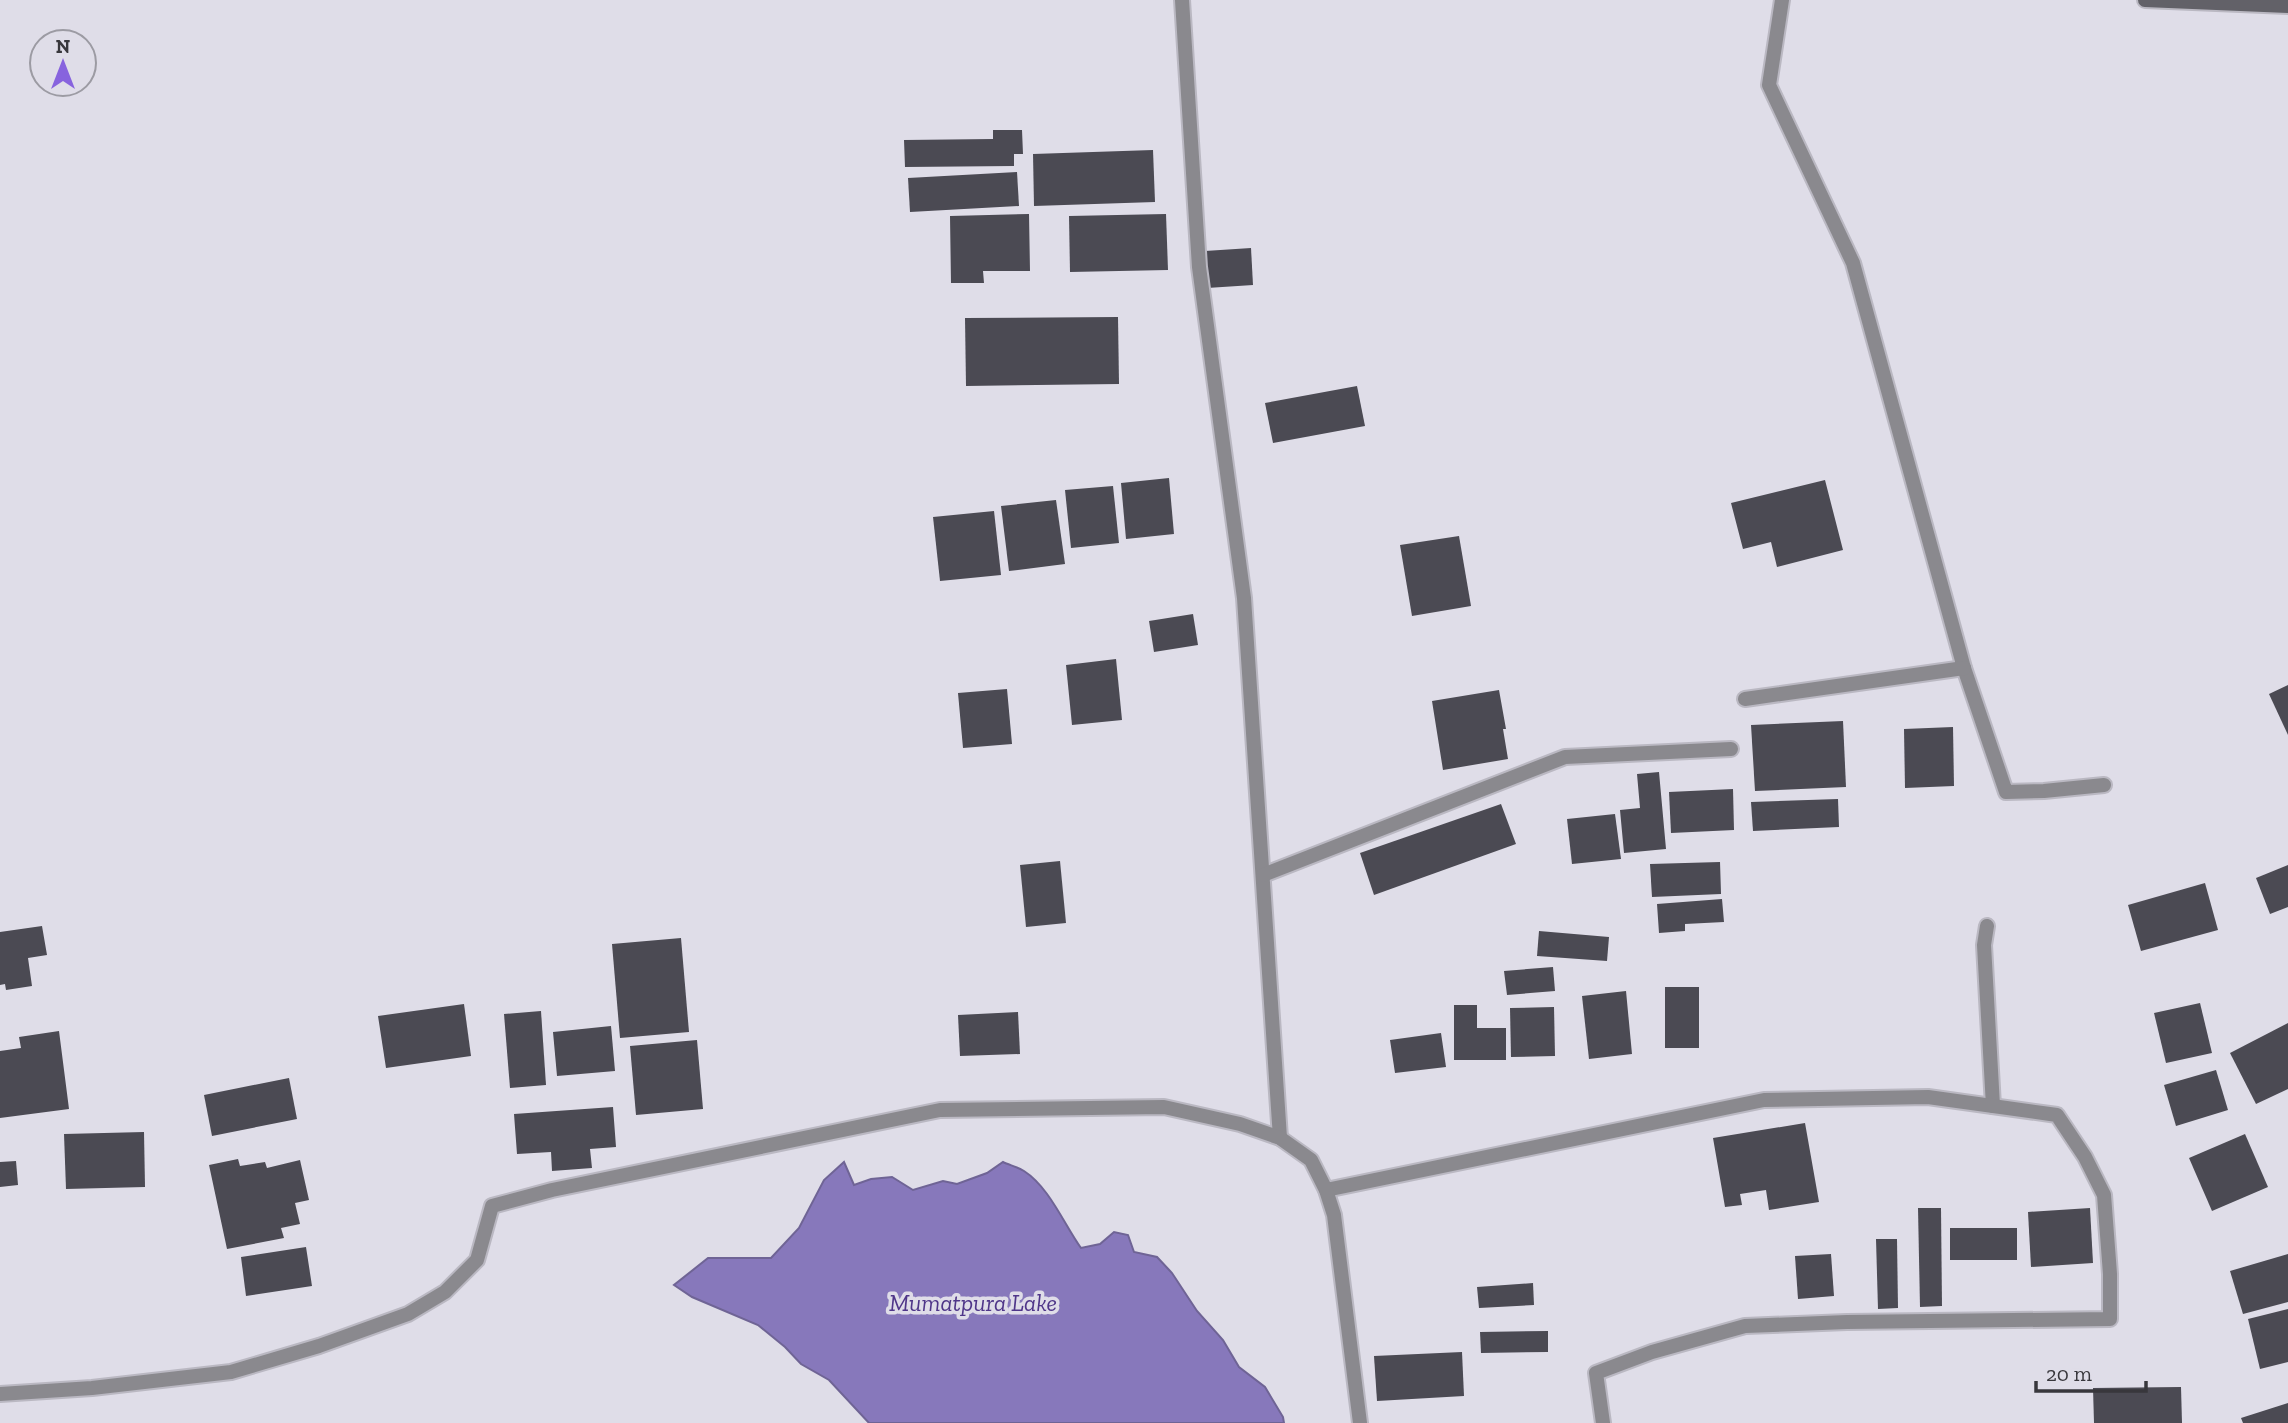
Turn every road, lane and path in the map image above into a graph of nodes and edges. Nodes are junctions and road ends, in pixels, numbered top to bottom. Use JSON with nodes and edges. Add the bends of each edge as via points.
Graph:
{"nodes":[{"id":1,"x":1182,"y":0,"type":"edge"},
{"id":2,"x":1782,"y":0,"type":"edge"},
{"id":3,"x":2145,"y":0,"type":"edge"},
{"id":4,"x":2288,"y":6,"type":"edge"},
{"id":5,"x":1964,"y":668,"type":"junction"},
{"id":6,"x":1745,"y":699,"type":"dead end"},
{"id":7,"x":1731,"y":749,"type":"dead end"},
{"id":8,"x":2104,"y":785,"type":"dead end"},
{"id":9,"x":1263,"y":875,"type":"junction"},
{"id":10,"x":1987,"y":926,"type":"dead end"},
{"id":11,"x":1993,"y":1106,"type":"junction"},
{"id":12,"x":1280,"y":1138,"type":"junction"},
{"id":13,"x":1326,"y":1190,"type":"junction"},
{"id":14,"x":0,"y":1394,"type":"edge"},
{"id":15,"x":1360,"y":1423,"type":"edge"},
{"id":16,"x":1603,"y":1423,"type":"edge"}],
"edges":[{"from":1,"to":9,"type":"street","via":[[1199,267],[1244,598]]},
{"from":2,"to":5,"type":"street","via":[[1769,85],[1853,263]]},
{"from":3,"to":4,"type":"street"},
{"from":5,"to":6,"type":"street"},
{"from":5,"to":8,"type":"street","via":[[2006,792]]},
{"from":7,"to":9,"type":"street","via":[[1565,757]]},
{"from":9,"to":12,"type":"street"},
{"from":10,"to":11,"type":"street","via":[[1984,945]]},
{"from":11,"to":13,"type":"street","via":[[1928,1097],[1764,1100]]},
{"from":11,"to":16,"type":"street","via":[[2057,1115],[2085,1157],[2104,1195],[2110,1319],[1745,1326],[1596,1373]]},
{"from":12,"to":13,"type":"street","via":[[1311,1160]]},
{"from":12,"to":14,"type":"street","via":[[1164,1107],[940,1110],[613,1176],[492,1206],[477,1260],[445,1292],[408,1314],[319,1346],[231,1372]]},
{"from":13,"to":15,"type":"street","via":[[1340,1255]]}]}
